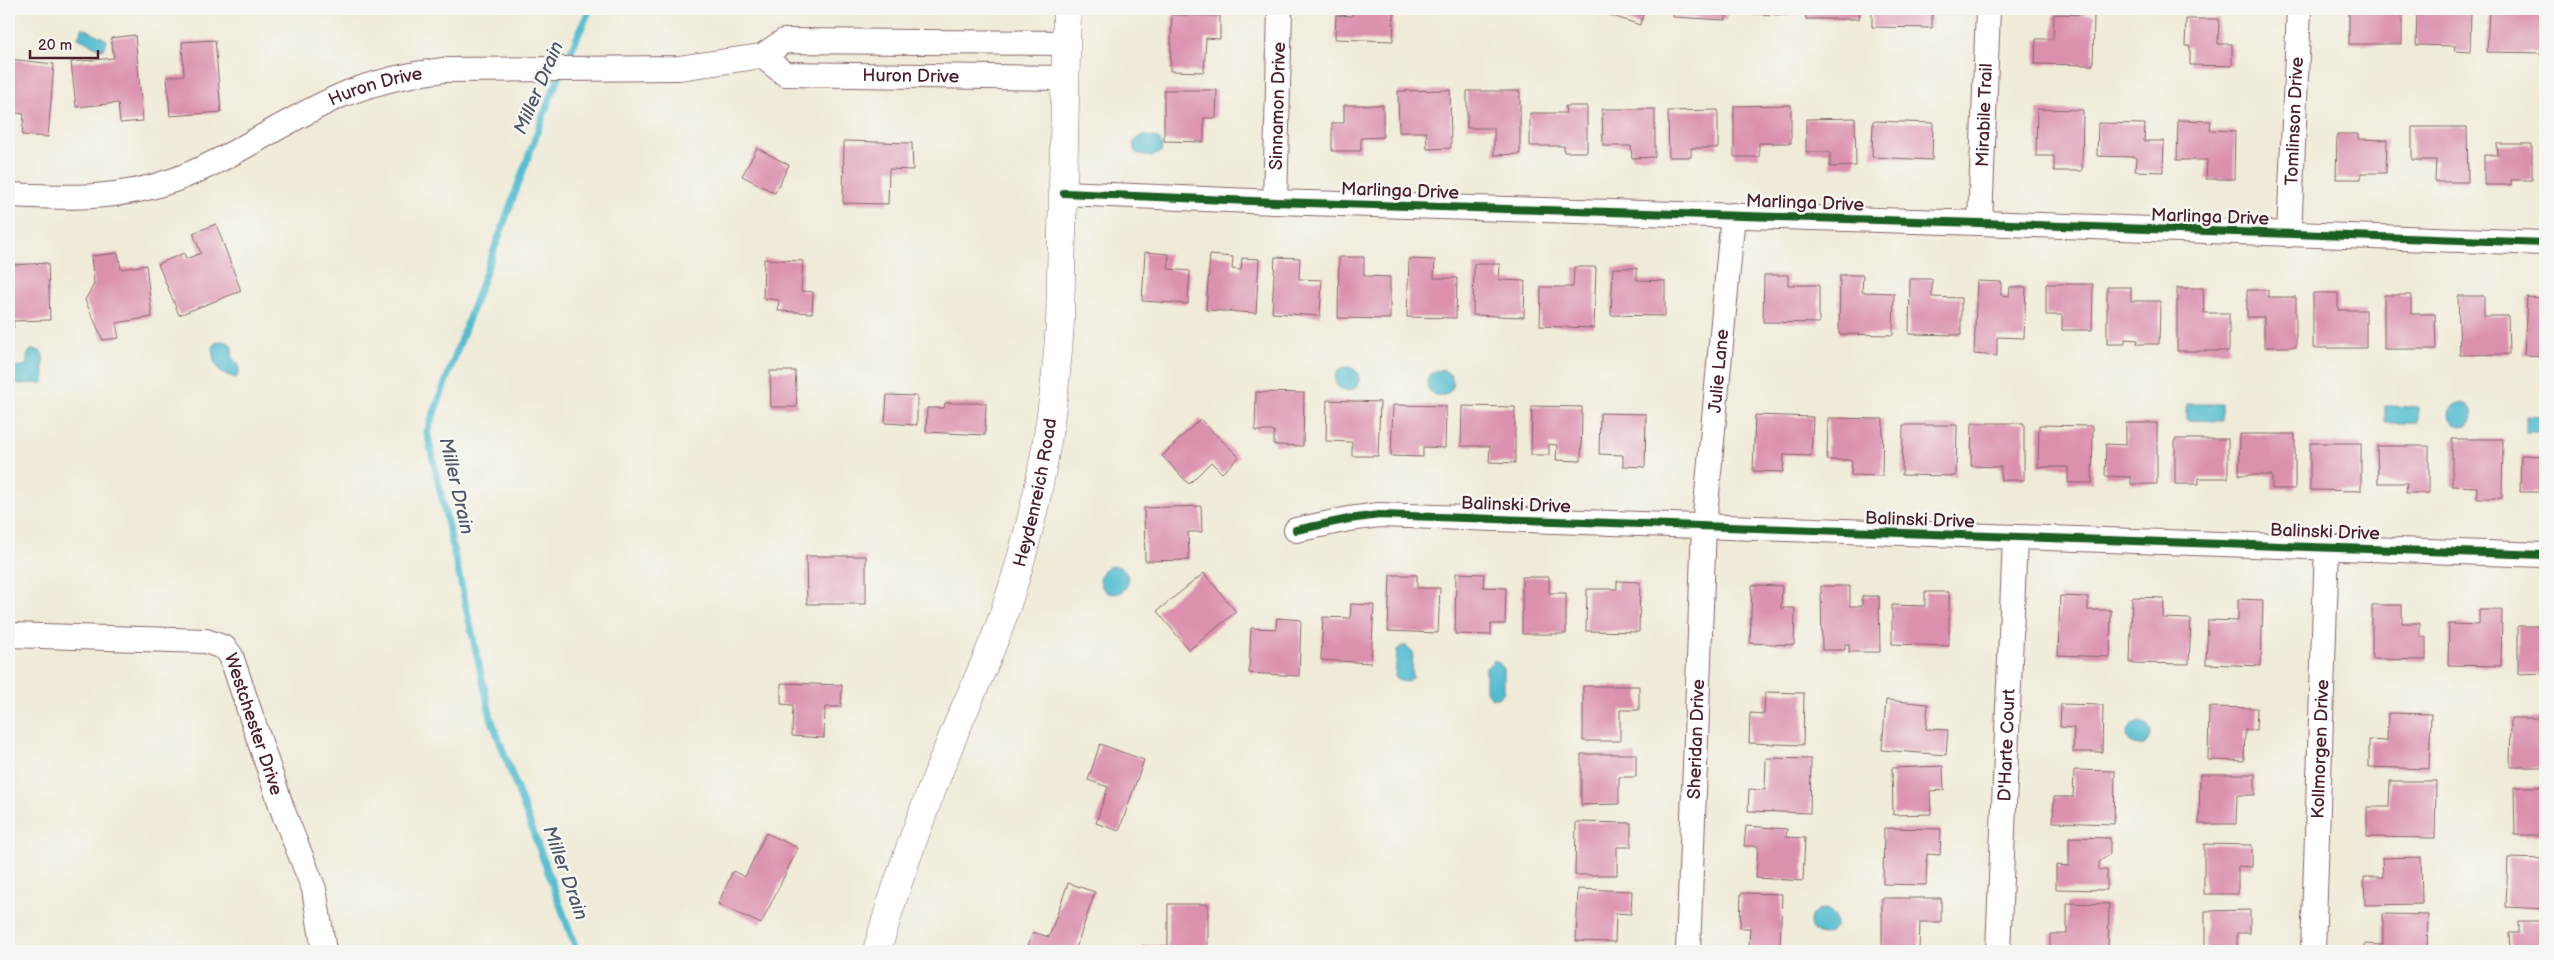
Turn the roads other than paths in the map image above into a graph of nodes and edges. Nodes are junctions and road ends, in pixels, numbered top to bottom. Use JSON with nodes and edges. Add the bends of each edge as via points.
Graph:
{"nodes":[{"id":1,"x":1067,"y":9,"type":"edge"},
{"id":2,"x":1280,"y":9,"type":"edge"},
{"id":3,"x":1988,"y":9,"type":"edge"},
{"id":4,"x":2299,"y":9,"type":"edge"},
{"id":5,"x":868,"y":40,"type":"junction"},
{"id":6,"x":1066,"y":43,"type":"junction"},
{"id":7,"x":762,"y":56,"type":"junction"},
{"id":8,"x":868,"y":74,"type":"junction"},
{"id":9,"x":1066,"y":78,"type":"junction"},
{"id":10,"x":1064,"y":193,"type":"junction"},
{"id":11,"x":9,"y":195,"type":"edge"},
{"id":12,"x":1275,"y":202,"type":"junction"},
{"id":13,"x":1733,"y":215,"type":"junction"},
{"id":14,"x":1980,"y":223,"type":"junction"},
{"id":15,"x":2289,"y":235,"type":"junction"},
{"id":16,"x":2545,"y":243,"type":"edge"},
{"id":17,"x":1704,"y":526,"type":"junction"},
{"id":18,"x":1296,"y":530,"type":"dead end"},
{"id":19,"x":2015,"y":538,"type":"junction"},
{"id":20,"x":2327,"y":546,"type":"junction"},
{"id":21,"x":2545,"y":555,"type":"edge"},
{"id":22,"x":9,"y":636,"type":"edge"},
{"id":23,"x":324,"y":951,"type":"edge"},
{"id":24,"x":878,"y":951,"type":"edge"},
{"id":25,"x":1688,"y":951,"type":"edge"},
{"id":26,"x":1998,"y":951,"type":"edge"},
{"id":27,"x":2313,"y":951,"type":"edge"}],
"edges":[{"from":1,"to":6,"type":"street","name":"Heydenreich Road"},
{"from":2,"to":12,"type":"street","name":"Sinnamon Drive"},
{"from":3,"to":14,"type":"street","name":"Mirabile Trail"},
{"from":4,"to":15,"type":"street","name":"Tomlinson Drive"},
{"from":5,"to":6,"type":"street","name":"Huron Drive"},
{"from":5,"to":7,"type":"street","name":"Huron Drive","via":[[784,41]]},
{"from":5,"to":8,"type":"street"},
{"from":6,"to":9,"type":"street","name":"Heydenreich Road"},
{"from":7,"to":8,"type":"street","name":"Huron Drive","via":[[785,74]]},
{"from":7,"to":11,"type":"street","name":"Huron Drive","via":[[679,68],[443,70],[412,74],[346,94],[204,168],[144,189],[110,196],[70,198]]},
{"from":8,"to":9,"type":"street","name":"Huron Drive"},
{"from":9,"to":10,"type":"street","name":"Heydenreich Road"},
{"from":10,"to":12,"type":"street","name":"Marlinga Drive"},
{"from":10,"to":24,"type":"street","name":"Heydenreich Road","via":[[1058,362],[1043,463],[1017,574],[894,890]]},
{"from":12,"to":13,"type":"street","name":"Marlinga Drive"},
{"from":13,"to":14,"type":"street","name":"Marlinga Drive"},
{"from":13,"to":17,"type":"street","name":"Julie Lane"},
{"from":14,"to":15,"type":"street","name":"Marlinga Drive"},
{"from":15,"to":16,"type":"street","name":"Marlinga Drive"},
{"from":17,"to":18,"type":"street","name":"Balinski Drive","via":[[1379,515]]},
{"from":17,"to":19,"type":"street","name":"Balinski Drive"},
{"from":17,"to":25,"type":"street","name":"Sheridan Drive"},
{"from":19,"to":20,"type":"street","name":"Balinski Drive"},
{"from":19,"to":26,"type":"street","name":"D'Harte Court"},
{"from":20,"to":21,"type":"street","name":"Balinski Drive"},
{"from":20,"to":27,"type":"street","name":"Kollmorgen Drive"},
{"from":22,"to":23,"type":"street","name":"Westchester Drive","via":[[206,641],[225,648],[232,656],[284,814],[314,889]]}]}
